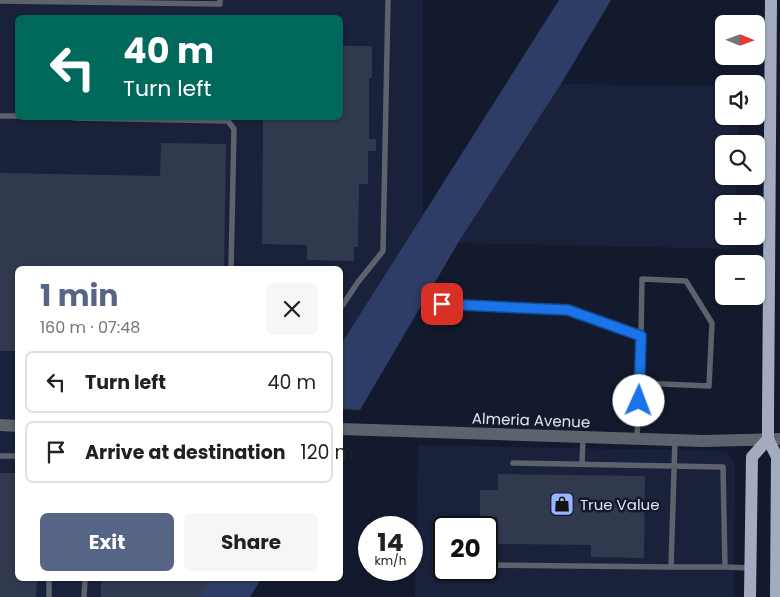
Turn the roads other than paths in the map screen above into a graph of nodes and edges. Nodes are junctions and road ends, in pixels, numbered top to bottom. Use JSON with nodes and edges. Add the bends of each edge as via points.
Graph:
{"nodes":[{"id":1,"x":220,"y":0,"type":"edge"},
{"id":2,"x":388,"y":0,"type":"edge"},
{"id":3,"x":771,"y":0,"type":"edge"},
{"id":4,"x":0,"y":1,"type":"edge"},
{"id":5,"x":775,"y":109,"type":"edge"},
{"id":6,"x":0,"y":116,"type":"edge"},
{"id":7,"x":15,"y":116,"type":"edge"},
{"id":8,"x":151,"y":120,"type":"edge"},
{"id":9,"x":775,"y":131,"type":"edge"},
{"id":10,"x":231,"y":266,"type":"edge"},
{"id":11,"x":343,"y":304,"type":"edge"},
{"id":12,"x":442,"y":304,"type":"dead end"},
{"id":13,"x":641,"y":336,"type":"junction"},
{"id":14,"x":639,"y":383,"type":"junction"},
{"id":15,"x":0,"y":425,"type":"edge"},
{"id":16,"x":15,"y":426,"type":"edge"},
{"id":17,"x":343,"y":429,"type":"edge"},
{"id":18,"x":583,"y":438,"type":"junction"},
{"id":19,"x":637,"y":439,"type":"junction"},
{"id":20,"x":774,"y":439,"type":"edge"},
{"id":21,"x":675,"y":440,"type":"junction"},
{"id":22,"x":0,"y":456,"type":"edge"},
{"id":23,"x":15,"y":456,"type":"edge"},
{"id":24,"x":513,"y":463,"type":"dead end"},
{"id":25,"x":582,"y":463,"type":"junction"},
{"id":26,"x":674,"y":465,"type":"junction"},
{"id":27,"x":778,"y":555,"type":"edge"},
{"id":28,"x":498,"y":564,"type":"edge"},
{"id":29,"x":671,"y":567,"type":"junction"},
{"id":30,"x":725,"y":567,"type":"junction"},
{"id":31,"x":750,"y":568,"type":"junction"},
{"id":32,"x":50,"y":581,"type":"edge"},
{"id":33,"x":85,"y":581,"type":"edge"},
{"id":34,"x":49,"y":597,"type":"edge"},
{"id":35,"x":84,"y":597,"type":"edge"},
{"id":36,"x":750,"y":597,"type":"edge"},
{"id":37,"x":776,"y":597,"type":"edge"}],
"edges":[{"from":1,"to":4,"type":"lane","via":[[220,4]]},
{"from":2,"to":11,"type":"lane","via":[[383,251]]},
{"from":3,"to":5,"type":"main road"},
{"from":5,"to":9,"type":"main road"},
{"from":6,"to":7,"type":"lane"},
{"from":8,"to":10,"type":"lane","via":[[228,122],[234,129]]},
{"from":9,"to":20,"type":"main road"},
{"from":12,"to":13,"type":"lane","via":[[568,310]]},
{"from":13,"to":14,"type":"lane"},
{"from":13,"to":14,"type":"lane","via":[[642,279],[686,281],[712,323],[709,386]]},
{"from":14,"to":19,"type":"lane"},
{"from":15,"to":16,"type":"street"},
{"from":17,"to":18,"type":"street","name":"Almeria Avenue"},
{"from":18,"to":19,"type":"street","name":"Almeria Avenue"},
{"from":18,"to":25,"type":"lane"},
{"from":19,"to":21,"type":"street","name":"Almeria Avenue"},
{"from":20,"to":21,"type":"street","name":"Almeria Avenue"},
{"from":20,"to":27,"type":"main road"},
{"from":20,"to":31,"type":"main road","via":[[752,457]]},
{"from":21,"to":26,"type":"lane"},
{"from":22,"to":23,"type":"lane"},
{"from":24,"to":25,"type":"lane"},
{"from":25,"to":26,"type":"lane"},
{"from":26,"to":29,"type":"lane"},
{"from":26,"to":30,"type":"lane","via":[[723,467]]},
{"from":27,"to":37,"type":"main road"},
{"from":28,"to":29,"type":"lane"},
{"from":29,"to":30,"type":"lane"},
{"from":30,"to":31,"type":"lane"},
{"from":31,"to":36,"type":"main road"},
{"from":32,"to":34,"type":"lane"},
{"from":33,"to":35,"type":"lane"}]}
